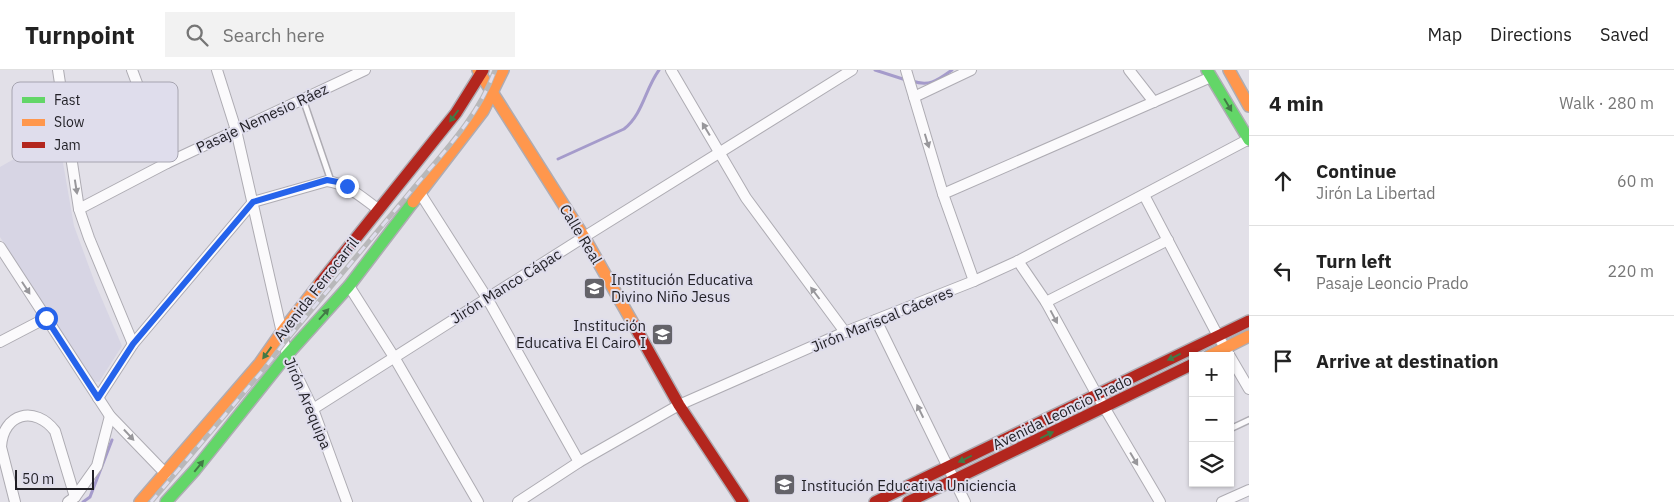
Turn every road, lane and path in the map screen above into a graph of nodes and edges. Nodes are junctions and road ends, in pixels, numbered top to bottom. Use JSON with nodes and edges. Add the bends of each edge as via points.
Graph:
{"nodes":[{"id":1,"x":132,"y":70,"type":"edge"},
{"id":2,"x":218,"y":70,"type":"edge"},
{"id":3,"x":365,"y":70,"type":"edge"},
{"id":4,"x":503,"y":70,"type":"edge"},
{"id":5,"x":671,"y":70,"type":"edge"},
{"id":6,"x":852,"y":70,"type":"edge"},
{"id":7,"x":906,"y":70,"type":"edge"},
{"id":8,"x":971,"y":70,"type":"edge"},
{"id":9,"x":1129,"y":70,"type":"edge"},
{"id":10,"x":1229,"y":70,"type":"edge"},
{"id":11,"x":481,"y":72,"type":"edge"},
{"id":12,"x":1209,"y":73,"type":"edge"},
{"id":13,"x":137,"y":82,"type":"edge"},
{"id":14,"x":492,"y":94,"type":"junction"},
{"id":15,"x":914,"y":96,"type":"junction"},
{"id":16,"x":303,"y":99,"type":"junction"},
{"id":17,"x":1154,"y":102,"type":"junction"},
{"id":18,"x":1249,"y":106,"type":"edge"},
{"id":19,"x":236,"y":130,"type":"junction"},
{"id":20,"x":1249,"y":139,"type":"edge"},
{"id":21,"x":720,"y":153,"type":"junction"},
{"id":22,"x":178,"y":158,"type":"edge"},
{"id":23,"x":72,"y":162,"type":"edge"},
{"id":24,"x":167,"y":163,"type":"edge"},
{"id":25,"x":331,"y":181,"type":"junction"},
{"id":26,"x":420,"y":193,"type":"junction"},
{"id":27,"x":943,"y":194,"type":"junction"},
{"id":28,"x":1144,"y":195,"type":"junction"},
{"id":29,"x":253,"y":202,"type":"junction"},
{"id":30,"x":79,"y":209,"type":"junction"},
{"id":31,"x":378,"y":209,"type":"junction"},
{"id":32,"x":584,"y":237,"type":"junction"},
{"id":33,"x":1168,"y":240,"type":"junction"},
{"id":34,"x":0,"y":247,"type":"edge"},
{"id":35,"x":1018,"y":262,"type":"junction"},
{"id":36,"x":974,"y":281,"type":"junction"},
{"id":37,"x":349,"y":286,"type":"junction"},
{"id":38,"x":487,"y":298,"type":"junction"},
{"id":39,"x":1046,"y":302,"type":"junction"},
{"id":40,"x":46,"y":318,"type":"junction"},
{"id":41,"x":876,"y":320,"type":"junction"},
{"id":42,"x":1249,"y":321,"type":"edge"},
{"id":43,"x":844,"y":332,"type":"junction"},
{"id":44,"x":281,"y":333,"type":"junction"},
{"id":45,"x":1218,"y":336,"type":"junction"},
{"id":46,"x":1249,"y":336,"type":"edge"},
{"id":47,"x":0,"y":342,"type":"edge"},
{"id":48,"x":133,"y":344,"type":"junction"},
{"id":49,"x":1226,"y":348,"type":"junction"},
{"id":50,"x":1218,"y":352,"type":"edge"},
{"id":51,"x":287,"y":355,"type":"junction"},
{"id":52,"x":394,"y":357,"type":"junction"},
{"id":53,"x":1189,"y":366,"type":"edge"},
{"id":54,"x":1249,"y":389,"type":"edge"},
{"id":55,"x":1096,"y":396,"type":"junction"},
{"id":56,"x":98,"y":398,"type":"junction"},
{"id":57,"x":678,"y":405,"type":"junction"},
{"id":58,"x":1104,"y":408,"type":"junction"},
{"id":59,"x":313,"y":409,"type":"junction"},
{"id":60,"x":110,"y":416,"type":"junction"},
{"id":61,"x":1249,"y":420,"type":"edge"},
{"id":62,"x":1234,"y":427,"type":"edge"},
{"id":63,"x":579,"y":462,"type":"junction"},
{"id":64,"x":947,"y":468,"type":"junction"},
{"id":65,"x":166,"y":474,"type":"junction"},
{"id":66,"x":954,"y":480,"type":"junction"},
{"id":67,"x":1249,"y":490,"type":"edge"},
{"id":68,"x":71,"y":500,"type":"edge"},
{"id":69,"x":14,"y":502,"type":"edge"},
{"id":70,"x":140,"y":502,"type":"edge"},
{"id":71,"x":166,"y":502,"type":"edge"},
{"id":72,"x":347,"y":502,"type":"edge"},
{"id":73,"x":478,"y":502,"type":"edge"},
{"id":74,"x":518,"y":502,"type":"edge"},
{"id":75,"x":743,"y":502,"type":"edge"},
{"id":76,"x":875,"y":502,"type":"edge"},
{"id":77,"x":908,"y":502,"type":"edge"},
{"id":78,"x":965,"y":502,"type":"edge"},
{"id":79,"x":1160,"y":502,"type":"edge"},
{"id":80,"x":1222,"y":502,"type":"edge"}],
"edges":[{"from":1,"to":13,"type":"street"},
{"from":2,"to":19,"type":"street","name":"Jirón Arequipa"},
{"from":3,"to":16,"type":"street","name":"Pasaje Nemesio Ráez"},
{"from":4,"to":14,"type":"main road","name":"Avenida Ferrocarril"},
{"from":21,"to":5,"type":"street","one_way":true},
{"from":6,"to":21,"type":"street","name":"Jirón Manco Cápac"},
{"from":7,"to":15,"type":"street"},
{"from":8,"to":15,"type":"street"},
{"from":9,"to":17,"type":"street"},
{"from":10,"to":18,"type":"main road"},
{"from":11,"to":14,"type":"main road","name":"Calle Real"},
{"from":11,"to":31,"type":"main road","name":"Avenida Ferrocarril","one_way":true,"via":[[456,113]]},
{"from":12,"to":17,"type":"street"},
{"from":12,"to":20,"type":"main road","one_way":true},
{"from":14,"to":26,"type":"main road","name":"Avenida Ferrocarril","via":[[470,130]]},
{"from":14,"to":32,"type":"main road","name":"Calle Real"},
{"from":15,"to":27,"type":"street","one_way":true},
{"from":16,"to":19,"type":"street","name":"Pasaje Nemesio Ráez"},
{"from":16,"to":25,"type":"lane"},
{"from":17,"to":27,"type":"street"},
{"from":19,"to":22,"type":"street","name":"Pasaje Nemesio Ráez"},
{"from":19,"to":29,"type":"street","name":"Jirón Arequipa"},
{"from":20,"to":28,"type":"street","name":"Jirón Mariscal Cáceres"},
{"from":21,"to":32,"type":"street","name":"Jirón Manco Cápac"},
{"from":43,"to":21,"type":"street","one_way":true,"via":[[746,198]]},
{"from":23,"to":30,"type":"street","one_way":true},
{"from":24,"to":30,"type":"street","name":"Pasaje Nemesio Ráez"},
{"from":25,"to":29,"type":"street"},
{"from":25,"to":31,"type":"street","via":[[347,186]]},
{"from":26,"to":37,"type":"main road","name":"Avenida Ferrocarril"},
{"from":26,"to":38,"type":"street"},
{"from":27,"to":36,"type":"street"},
{"from":28,"to":33,"type":"street"},
{"from":28,"to":35,"type":"street","name":"Jirón Mariscal Cáceres"},
{"from":29,"to":44,"type":"street","name":"Jirón Arequipa"},
{"from":29,"to":48,"type":"street"},
{"from":30,"to":48,"type":"street"},
{"from":31,"to":44,"type":"main road","name":"Avenida Ferrocarril"},
{"from":32,"to":38,"type":"street","name":"Jirón Manco Cápac"},
{"from":32,"to":57,"type":"main road","name":"Calle Real"},
{"from":33,"to":39,"type":"street"},
{"from":33,"to":45,"type":"street"},
{"from":34,"to":40,"type":"street","one_way":true},
{"from":35,"to":36,"type":"street","name":"Jirón Mariscal Cáceres"},
{"from":35,"to":39,"type":"street"},
{"from":36,"to":41,"type":"street","name":"Jirón Mariscal Cáceres"},
{"from":51,"to":37,"type":"main road","name":"Avenida Ferrocarril","one_way":true},
{"from":37,"to":52,"type":"street"},
{"from":38,"to":52,"type":"street","name":"Jirón Manco Cápac"},
{"from":38,"to":63,"type":"street"},
{"from":39,"to":55,"type":"street","one_way":true},
{"from":40,"to":47,"type":"street"},
{"from":40,"to":56,"type":"street"},
{"from":41,"to":43,"type":"street","name":"Jirón Mariscal Cáceres"},
{"from":64,"to":41,"type":"street","one_way":true},
{"from":42,"to":45,"type":"main road","name":"Avenida Leoncio Prado"},
{"from":43,"to":57,"type":"street","name":"Jirón Mariscal Cáceres"},
{"from":44,"to":51,"type":"street","name":"Jirón Arequipa"},
{"from":44,"to":65,"type":"main road","name":"Avenida Ferrocarril","one_way":true,"via":[[260,363]]},
{"from":45,"to":49,"type":"street"},
{"from":45,"to":55,"type":"main road","name":"Avenida Leoncio Prado","one_way":true},
{"from":46,"to":49,"type":"main road"},
{"from":48,"to":56,"type":"street"},
{"from":49,"to":50,"type":"main road"},
{"from":49,"to":54,"type":"street"},
{"from":51,"to":59,"type":"street","name":"Jirón Arequipa"},
{"from":71,"to":51,"type":"main road","name":"Avenida Ferrocarril","one_way":true},
{"from":52,"to":59,"type":"street","name":"Jirón Manco Cápac"},
{"from":52,"to":73,"type":"street"},
{"from":53,"to":58,"type":"main road","name":"Avenida Leoncio Prado"},
{"from":55,"to":58,"type":"street"},
{"from":55,"to":64,"type":"main road","name":"Avenida Leoncio Prado","one_way":true},
{"from":56,"to":60,"type":"street"},
{"from":57,"to":63,"type":"street","name":"Jirón Mariscal Cáceres"},
{"from":57,"to":75,"type":"main road","name":"Calle Real"},
{"from":66,"to":58,"type":"main road","name":"Avenida Leoncio Prado","one_way":true},
{"from":58,"to":79,"type":"street","one_way":true},
{"from":59,"to":72,"type":"street","name":"Jirón Arequipa"},
{"from":60,"to":65,"type":"street","one_way":true},
{"from":60,"to":68,"type":"street","via":[[97,466]]},
{"from":61,"to":62,"type":"lane"},
{"from":63,"to":74,"type":"street","name":"Jirón Mariscal Cáceres"},
{"from":64,"to":66,"type":"street"},
{"from":64,"to":76,"type":"main road","name":"Avenida Leoncio Prado"},
{"from":65,"to":70,"type":"main road","name":"Avenida Ferrocarril"},
{"from":66,"to":77,"type":"main road","name":"Avenida Leoncio Prado"},
{"from":66,"to":78,"type":"street"},
{"from":67,"to":80,"type":"street"},
{"from":68,"to":69,"type":"street","via":[[55,431],[48,422],[32,415],[14,420],[6,427],[2,438],[1,447]]}]}
